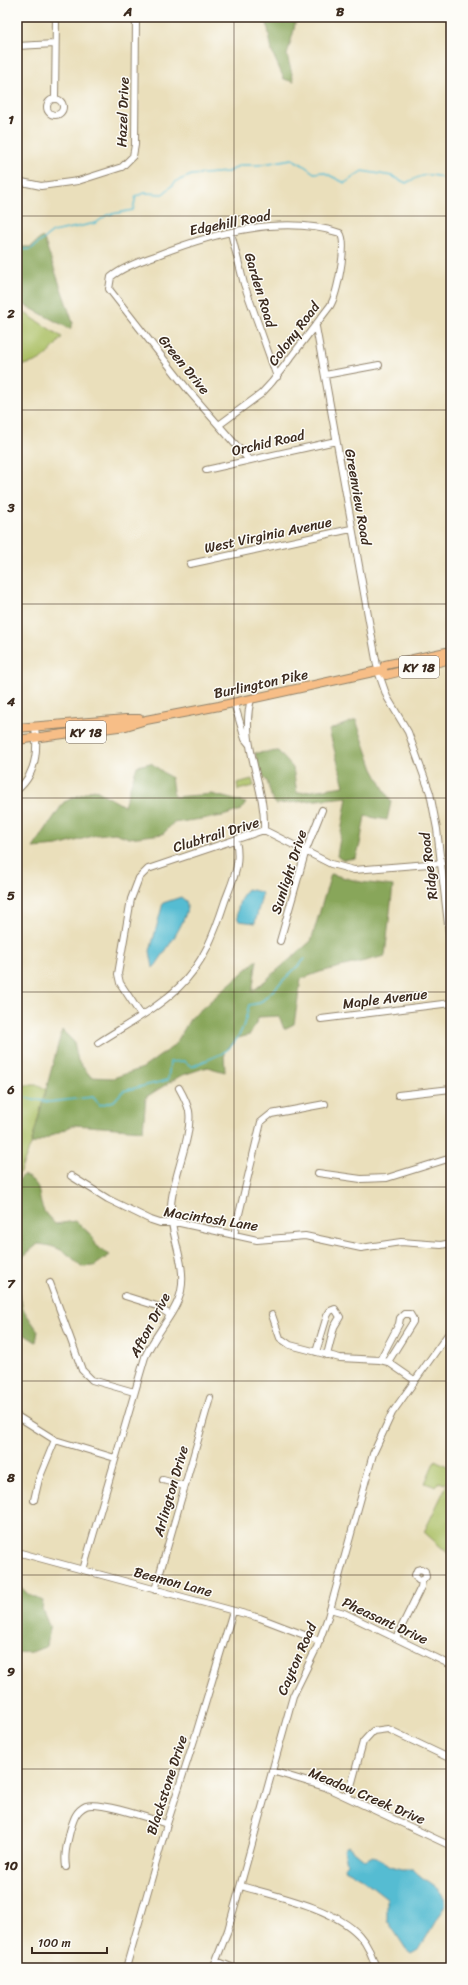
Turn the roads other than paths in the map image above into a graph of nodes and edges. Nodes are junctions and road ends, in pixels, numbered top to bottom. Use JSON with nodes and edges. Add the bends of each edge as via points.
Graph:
{"nodes":[{"id":1,"x":56,"y":17,"type":"edge"},
{"id":2,"x":136,"y":17,"type":"edge"},
{"id":3,"x":55,"y":44,"type":"junction"},
{"id":4,"x":17,"y":46,"type":"edge"},
{"id":5,"x":55,"y":98,"type":"dead end"},
{"id":6,"x":17,"y":181,"type":"edge"},
{"id":7,"x":230,"y":233,"type":"junction"},
{"id":8,"x":340,"y":233,"type":"joint"},
{"id":9,"x":110,"y":281,"type":"joint"},
{"id":10,"x":316,"y":327,"type":"junction"},
{"id":11,"x":380,"y":365,"type":"dead end"},
{"id":12,"x":325,"y":376,"type":"junction"},
{"id":13,"x":277,"y":377,"type":"junction"},
{"id":14,"x":219,"y":425,"type":"junction"},
{"id":15,"x":336,"y":441,"type":"junction"},
{"id":16,"x":248,"y":460,"type":"junction"},
{"id":17,"x":206,"y":470,"type":"dead end"},
{"id":18,"x":352,"y":529,"type":"junction"},
{"id":19,"x":190,"y":564,"type":"dead end"},
{"id":20,"x":451,"y":651,"type":"edge"},
{"id":21,"x":451,"y":659,"type":"edge"},
{"id":22,"x":380,"y":671,"type":"junction"},
{"id":23,"x":251,"y":699,"type":"junction"},
{"id":24,"x":234,"y":703,"type":"junction"},
{"id":25,"x":146,"y":720,"type":"junction"},
{"id":26,"x":35,"y":727,"type":"junction"},
{"id":27,"x":17,"y":728,"type":"edge"},
{"id":28,"x":37,"y":739,"type":"junction"},
{"id":29,"x":17,"y":740,"type":"edge"},
{"id":30,"x":249,"y":744,"type":"junction"},
{"id":31,"x":17,"y":790,"type":"edge"},
{"id":32,"x":322,"y":810,"type":"dead end"},
{"id":33,"x":264,"y":830,"type":"junction"},
{"id":34,"x":236,"y":840,"type":"junction"},
{"id":35,"x":306,"y":850,"type":"junction"},
{"id":36,"x":441,"y":863,"type":"junction"},
{"id":37,"x":280,"y":941,"type":"dead end"},
{"id":38,"x":451,"y":950,"type":"edge"},
{"id":39,"x":451,"y":1003,"type":"edge"},
{"id":40,"x":141,"y":1015,"type":"junction"},
{"id":41,"x":321,"y":1019,"type":"dead end"},
{"id":42,"x":98,"y":1043,"type":"dead end"},
{"id":43,"x":179,"y":1088,"type":"dead end"},
{"id":44,"x":451,"y":1089,"type":"edge"},
{"id":45,"x":398,"y":1095,"type":"dead end"},
{"id":46,"x":325,"y":1104,"type":"dead end"},
{"id":47,"x":451,"y":1158,"type":"edge"},
{"id":48,"x":318,"y":1173,"type":"dead end"},
{"id":49,"x":71,"y":1176,"type":"dead end"},
{"id":50,"x":171,"y":1223,"type":"junction"},
{"id":51,"x":234,"y":1235,"type":"junction"},
{"id":52,"x":451,"y":1243,"type":"edge"},
{"id":53,"x":50,"y":1283,"type":"dead end"},
{"id":54,"x":126,"y":1296,"type":"dead end"},
{"id":55,"x":170,"y":1315,"type":"junction"},
{"id":56,"x":272,"y":1315,"type":"dead end"},
{"id":57,"x":451,"y":1330,"type":"edge"},
{"id":58,"x":316,"y":1352,"type":"junction"},
{"id":59,"x":327,"y":1355,"type":"junction"},
{"id":60,"x":380,"y":1360,"type":"junction"},
{"id":61,"x":388,"y":1362,"type":"junction"},
{"id":62,"x":414,"y":1380,"type":"junction"},
{"id":63,"x":134,"y":1392,"type":"junction"},
{"id":64,"x":210,"y":1398,"type":"dead end"},
{"id":65,"x":17,"y":1416,"type":"edge"},
{"id":66,"x":55,"y":1440,"type":"junction"},
{"id":67,"x":115,"y":1458,"type":"junction"},
{"id":68,"x":163,"y":1480,"type":"dead end"},
{"id":69,"x":184,"y":1486,"type":"junction"},
{"id":70,"x":34,"y":1500,"type":"dead end"},
{"id":71,"x":17,"y":1552,"type":"edge"},
{"id":72,"x":83,"y":1570,"type":"junction"},
{"id":73,"x":422,"y":1581,"type":"dead end"},
{"id":74,"x":155,"y":1590,"type":"junction"},
{"id":75,"x":330,"y":1609,"type":"junction"},
{"id":76,"x":233,"y":1610,"type":"junction"},
{"id":77,"x":396,"y":1638,"type":"junction"},
{"id":78,"x":320,"y":1641,"type":"junction"},
{"id":79,"x":451,"y":1665,"type":"edge"},
{"id":80,"x":451,"y":1759,"type":"edge"},
{"id":81,"x":272,"y":1771,"type":"junction"},
{"id":82,"x":348,"y":1797,"type":"junction"},
{"id":83,"x":167,"y":1824,"type":"junction"},
{"id":84,"x":451,"y":1846,"type":"edge"},
{"id":85,"x":66,"y":1867,"type":"dead end"},
{"id":86,"x":241,"y":1886,"type":"junction"},
{"id":87,"x":216,"y":1961,"type":"junction"},
{"id":88,"x":126,"y":1968,"type":"edge"},
{"id":89,"x":213,"y":1968,"type":"edge"},
{"id":90,"x":234,"y":1968,"type":"edge"},
{"id":91,"x":376,"y":1968,"type":"edge"}],
"edges":[{"from":1,"to":3,"type":"street"},
{"from":2,"to":6,"type":"street","name":"Hazel Drive","via":[[133,156],[122,167],[71,182],[41,186]]},
{"from":3,"to":4,"type":"street"},
{"from":3,"to":5,"type":"street"},
{"from":7,"to":8,"type":"street","name":"Edgehill Road","via":[[285,226],[325,228]]},
{"from":7,"to":9,"type":"street","name":"Edgehill Road","via":[[186,244],[137,262],[115,273]]},
{"from":7,"to":13,"type":"street","name":"Garden Road","via":[[244,284]]},
{"from":8,"to":10,"type":"street","name":"Colony Road","via":[[344,241],[336,296]]},
{"from":9,"to":14,"type":"street","name":"Green Drive","via":[[109,289],[188,390]]},
{"from":10,"to":12,"type":"street","name":"Greenview Road"},
{"from":10,"to":13,"type":"street","name":"Colony Road"},
{"from":11,"to":12,"type":"street"},
{"from":12,"to":15,"type":"street","name":"Greenview Road"},
{"from":13,"to":14,"type":"street","name":"Colony Road","via":[[261,394]]},
{"from":14,"to":16,"type":"street","name":"Green Drive"},
{"from":15,"to":16,"type":"street","name":"Orchid Road"},
{"from":15,"to":18,"type":"street","name":"Greenview Road"},
{"from":16,"to":17,"type":"street","name":"Orchid Road"},
{"from":18,"to":19,"type":"street","name":"West Virginia Avenue"},
{"from":18,"to":22,"type":"street","name":"Greenview Road"},
{"from":20,"to":22,"type":"main road","name":"Burlington Pike","number":"KY 18","via":[[385,665]]},
{"from":21,"to":22,"type":"main road","name":"Burlington Pike","number":"KY 18","via":[[386,675]]},
{"from":22,"to":23,"type":"main road","name":"Burlington Pike","number":"KY 18"},
{"from":22,"to":36,"type":"street","name":"Ridge Road","via":[[387,698],[410,736],[430,792]]},
{"from":23,"to":24,"type":"main road","name":"Burlington Pike","number":"KY 18"},
{"from":23,"to":30,"type":"street","via":[[246,716]]},
{"from":24,"to":25,"type":"main road","name":"Burlington Pike","number":"KY 18"},
{"from":24,"to":30,"type":"street","via":[[245,739]]},
{"from":25,"to":26,"type":"main road","name":"Burlington Pike","number":"KY 18","via":[[126,719]]},
{"from":25,"to":28,"type":"main road","name":"Burlington Pike","number":"KY 18","via":[[126,726]]},
{"from":26,"to":27,"type":"main road","name":"Burlington Pike","number":"KY 18"},
{"from":26,"to":28,"type":"street"},
{"from":28,"to":29,"type":"main road","name":"Burlington Pike","number":"KY 18"},
{"from":28,"to":31,"type":"street","via":[[33,766]]},
{"from":30,"to":33,"type":"street","via":[[256,779],[262,794]]},
{"from":32,"to":35,"type":"street","name":"Sunlight Drive"},
{"from":33,"to":34,"type":"street","name":"Clubtrail Drive"},
{"from":33,"to":35,"type":"street","name":"Clubtrail Drive"},
{"from":34,"to":40,"type":"street","via":[[238,866],[217,926],[203,956],[178,988]]},
{"from":34,"to":40,"type":"street","name":"Clubtrail Drive","via":[[148,869],[139,878],[131,899],[118,974],[120,983]]},
{"from":35,"to":36,"type":"street","name":"Clubtrail Drive","via":[[331,864],[354,870]]},
{"from":35,"to":37,"type":"street","name":"Sunlight Drive"},
{"from":36,"to":38,"type":"street","name":"Ridge Road"},
{"from":39,"to":41,"type":"street","name":"Maple Avenue"},
{"from":40,"to":42,"type":"street"},
{"from":43,"to":50,"type":"street","name":"Afton Drive","via":[[186,1102],[189,1118],[172,1195]]},
{"from":44,"to":45,"type":"street"},
{"from":46,"to":51,"type":"street","via":[[271,1114],[261,1122]]},
{"from":47,"to":48,"type":"street","via":[[387,1178],[361,1179]]},
{"from":49,"to":50,"type":"street","name":"Macintosh Lane","via":[[108,1199],[151,1220]]},
{"from":50,"to":51,"type":"street","name":"Macintosh Lane"},
{"from":50,"to":55,"type":"street","name":"Afton Drive","via":[[181,1268],[182,1290]]},
{"from":51,"to":52,"type":"street","name":"Macintosh Lane","via":[[257,1240],[305,1236],[361,1248],[400,1242],[441,1245]]},
{"from":53,"to":63,"type":"street","via":[[82,1370],[92,1380]]},
{"from":54,"to":55,"type":"street","via":[[157,1306]]},
{"from":55,"to":63,"type":"street","name":"Afton Drive","via":[[149,1347]]},
{"from":56,"to":58,"type":"street","via":[[285,1342]]},
{"from":57,"to":62,"type":"street","name":"Cayton Road"},
{"from":58,"to":59,"type":"street"},
{"from":58,"to":59,"type":"street","via":[[327,1316],[335,1309],[340,1317],[334,1327]]},
{"from":59,"to":60,"type":"street"},
{"from":60,"to":61,"type":"street"},
{"from":60,"to":61,"type":"street","via":[[400,1318],[404,1314],[410,1314],[413,1322]]},
{"from":61,"to":62,"type":"street"},
{"from":62,"to":75,"type":"street","name":"Cayton Road","via":[[392,1413],[373,1454]]},
{"from":63,"to":67,"type":"street","name":"Afton Drive"},
{"from":64,"to":69,"type":"street","name":"Arlington Drive"},
{"from":65,"to":66,"type":"street"},
{"from":66,"to":67,"type":"street"},
{"from":66,"to":70,"type":"street","via":[[39,1479]]},
{"from":67,"to":72,"type":"street","name":"Afton Drive"},
{"from":68,"to":69,"type":"street"},
{"from":69,"to":74,"type":"street","name":"Arlington Drive"},
{"from":71,"to":72,"type":"street","name":"Beemon Lane"},
{"from":72,"to":74,"type":"street","name":"Beemon Lane"},
{"from":73,"to":77,"type":"street"},
{"from":74,"to":76,"type":"street","name":"Beemon Lane"},
{"from":75,"to":77,"type":"street","name":"Pheasant Drive"},
{"from":75,"to":78,"type":"street","name":"Cayton Road"},
{"from":76,"to":78,"type":"street","name":"Beemon Lane"},
{"from":76,"to":83,"type":"street","name":"Blackstone Drive"},
{"from":77,"to":79,"type":"street","name":"Pheasant Drive"},
{"from":78,"to":81,"type":"street","name":"Cayton Road","via":[[293,1696]]},
{"from":80,"to":82,"type":"street","via":[[388,1729],[373,1731],[363,1742]]},
{"from":81,"to":82,"type":"street","name":"Meadow Creek Drive","via":[[325,1787]]},
{"from":81,"to":86,"type":"street","name":"Cayton Road"},
{"from":82,"to":84,"type":"street","name":"Meadow Creek Drive"},
{"from":83,"to":85,"type":"street","via":[[99,1805],[85,1806],[77,1812],[73,1820],[64,1856]]},
{"from":83,"to":88,"type":"street","name":"Blackstone Drive"},
{"from":86,"to":87,"type":"street","name":"Cayton Road"},
{"from":86,"to":91,"type":"street","via":[[299,1902],[349,1926],[365,1942]]},
{"from":87,"to":89,"type":"street","name":"Cayton Road"},
{"from":87,"to":90,"type":"street"}]}
